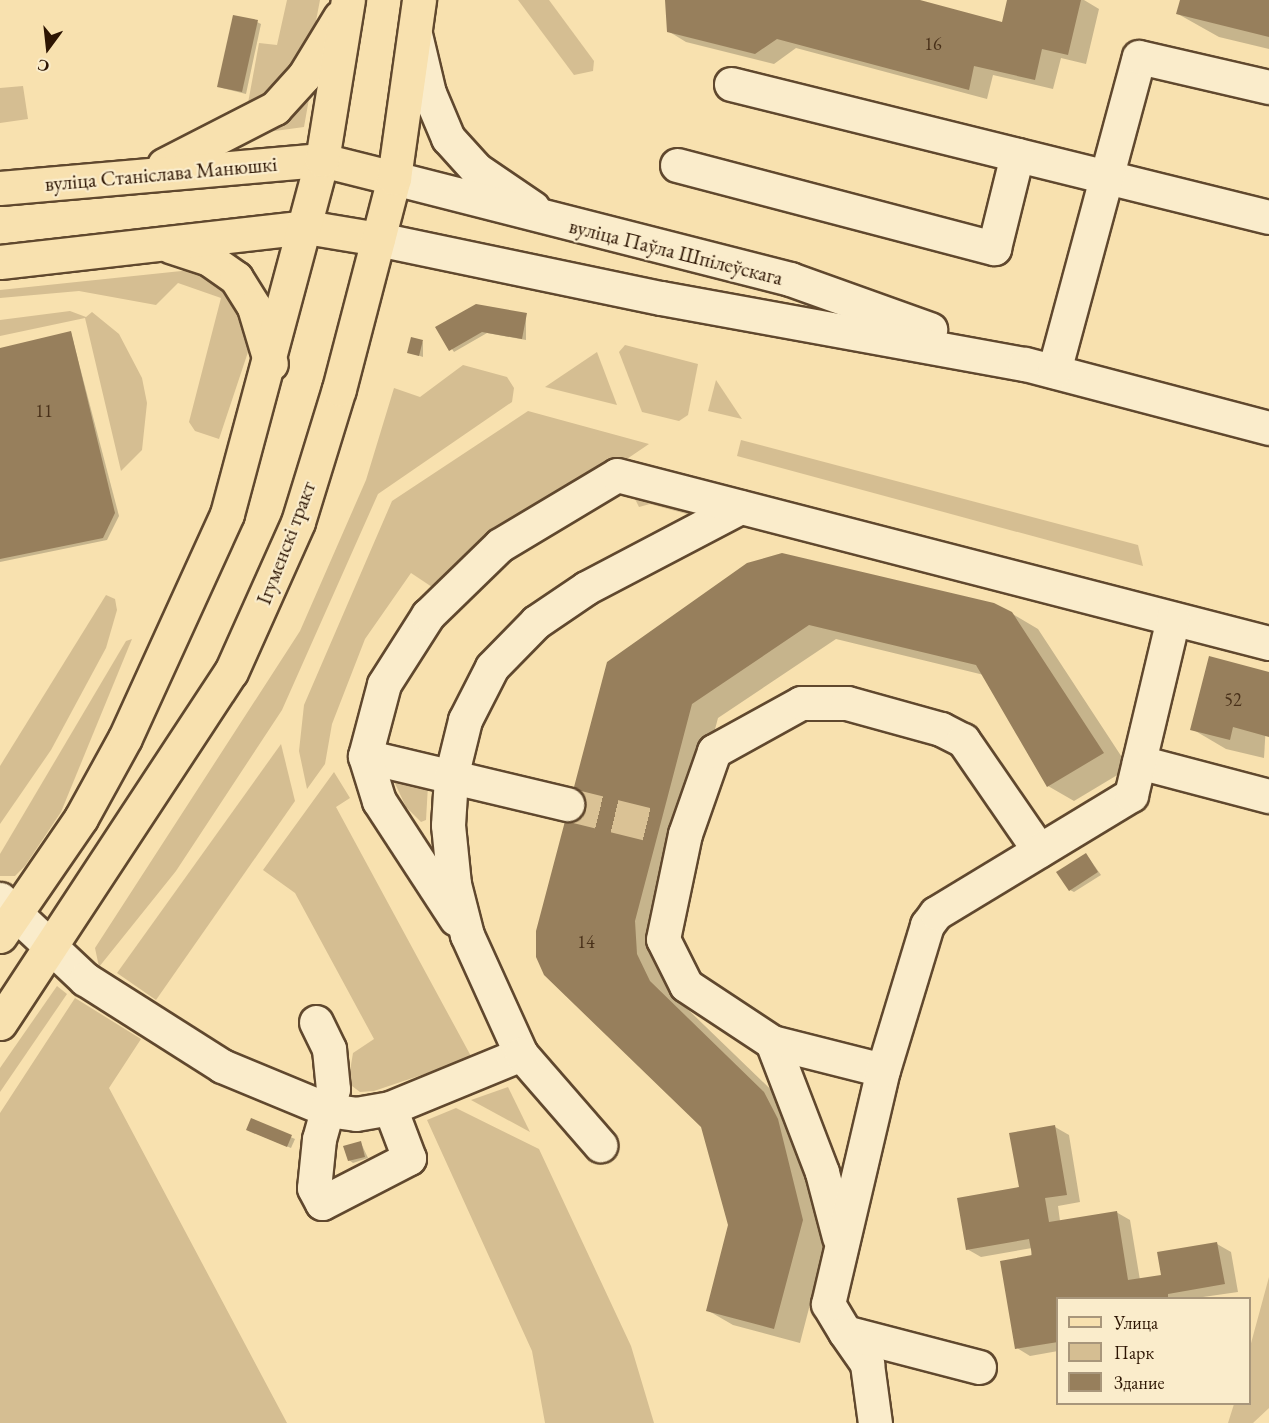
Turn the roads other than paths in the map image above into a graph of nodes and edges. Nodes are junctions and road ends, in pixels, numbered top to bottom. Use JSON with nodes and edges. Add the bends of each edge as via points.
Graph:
{"nodes":[{"id":1,"x":419,"y":0,"type":"edge"},
{"id":2,"x":348,"y":2,"type":"edge"},
{"id":3,"x":415,"y":34,"type":"junction"},
{"id":4,"x":731,"y":84,"type":"dead end"},
{"id":5,"x":1269,"y":87,"type":"edge"},
{"id":6,"x":1017,"y":155,"type":"junction"},
{"id":7,"x":322,"y":160,"type":"junction"},
{"id":8,"x":677,"y":165,"type":"dead end"},
{"id":9,"x":147,"y":174,"type":"junction"},
{"id":10,"x":1103,"y":176,"type":"junction"},
{"id":11,"x":394,"y":178,"type":"junction"},
{"id":12,"x":0,"y":188,"type":"edge"},
{"id":13,"x":1269,"y":217,"type":"edge"},
{"id":14,"x":551,"y":221,"type":"junction"},
{"id":15,"x":306,"y":227,"type":"junction"},
{"id":16,"x":378,"y":239,"type":"junction"},
{"id":17,"x":162,"y":244,"type":"junction"},
{"id":18,"x":0,"y":262,"type":"edge"},
{"id":19,"x":271,"y":364,"type":"junction"},
{"id":20,"x":1039,"y":368,"type":"junction"},
{"id":21,"x":1269,"y":428,"type":"edge"},
{"id":22,"x":740,"y":507,"type":"junction"},
{"id":23,"x":1173,"y":619,"type":"junction"},
{"id":24,"x":1269,"y":643,"type":"edge"},
{"id":25,"x":365,"y":756,"type":"junction"},
{"id":26,"x":1139,"y":762,"type":"junction"},
{"id":27,"x":451,"y":777,"type":"junction"},
{"id":28,"x":1269,"y":796,"type":"edge"},
{"id":29,"x":567,"y":804,"type":"tunnel mouth"},
{"id":30,"x":1039,"y":850,"type":"junction"},
{"id":31,"x":6,"y":917,"type":"edge"},
{"id":32,"x":467,"y":935,"type":"junction"},
{"id":33,"x":52,"y":950,"type":"junction"},
{"id":34,"x":0,"y":1023,"type":"edge"},
{"id":35,"x":316,"y":1023,"type":"dead end"},
{"id":36,"x":772,"y":1042,"type":"junction"},
{"id":37,"x":521,"y":1054,"type":"junction"},
{"id":38,"x":883,"y":1070,"type":"junction"},
{"id":39,"x":328,"y":1110,"type":"junction"},
{"id":40,"x":395,"y":1120,"type":"junction"},
{"id":41,"x":600,"y":1145,"type":"dead end"},
{"id":42,"x":840,"y":1242,"type":"junction"},
{"id":43,"x":845,"y":1332,"type":"junction"},
{"id":44,"x":979,"y":1367,"type":"dead end"},
{"id":45,"x":875,"y":1423,"type":"edge"}],
"edges":[{"from":1,"to":3,"type":"main road","name":"Ігуменскі тракт"},
{"from":2,"to":7,"type":"main road"},
{"from":2,"to":9,"type":"main road","via":[[304,76],[275,108]]},
{"from":3,"to":11,"type":"main road","name":"Ігуменскі тракт"},
{"from":3,"to":14,"type":"street","via":[[429,93],[448,138],[476,169]]},
{"from":4,"to":6,"type":"street"},
{"from":5,"to":10,"type":"street","via":[[1139,57]]},
{"from":6,"to":8,"type":"street","via":[[994,248]]},
{"from":6,"to":10,"type":"street"},
{"from":7,"to":9,"type":"main road","name":"вуліца Станіслава Манюшкі"},
{"from":7,"to":11,"type":"main road","name":"вуліца Паўла Шпілеўскага"},
{"from":7,"to":15,"type":"main road"},
{"from":9,"to":12,"type":"main road","name":"вуліца Станіслава Манюшкі"},
{"from":10,"to":13,"type":"street"},
{"from":10,"to":20,"type":"street"},
{"from":11,"to":14,"type":"street","name":"вуліца Паўла Шпілеўскага"},
{"from":11,"to":16,"type":"main road","name":"Ігуменскі тракт"},
{"from":14,"to":20,"type":"street","name":"вуліца Паўла Шпілеўскага","via":[[790,279]]},
{"from":15,"to":16,"type":"main road","name":"вуліца Паўла Шпілеўскага"},
{"from":15,"to":17,"type":"main road"},
{"from":15,"to":19,"type":"main road"},
{"from":16,"to":20,"type":"street","name":"вуліца Паўла Шпілеўскага","via":[[660,298]]},
{"from":16,"to":33,"type":"main road","name":"Ігуменскі тракт","via":[[298,522],[253,629],[204,716]]},
{"from":17,"to":18,"type":"main road"},
{"from":17,"to":19,"type":"main road","via":[[209,259],[236,278],[254,307]]},
{"from":19,"to":31,"type":"main road","via":[[227,514],[185,613],[81,818]]},
{"from":20,"to":21,"type":"street","name":"вуліца Паўла Шпілеўскага"},
{"from":22,"to":23,"type":"street"},
{"from":22,"to":25,"type":"street","via":[[617,476],[500,545],[405,644],[384,684]]},
{"from":22,"to":27,"type":"street","via":[[586,588],[536,622],[492,667],[465,720]]},
{"from":23,"to":24,"type":"street"},
{"from":23,"to":26,"type":"street"},
{"from":25,"to":27,"type":"street"},
{"from":25,"to":32,"type":"street","via":[[379,801]]},
{"from":26,"to":28,"type":"street"},
{"from":26,"to":30,"type":"street","via":[[1131,795]]},
{"from":27,"to":29,"type":"street"},
{"from":27,"to":32,"type":"street","via":[[448,825]]},
{"from":30,"to":36,"type":"street","via":[[963,740],[847,703],[801,703],[714,751],[672,831],[663,939],[672,966],[686,985]]},
{"from":30,"to":38,"type":"street","via":[[951,902],[927,925]]},
{"from":31,"to":33,"type":"street"},
{"from":32,"to":37,"type":"street"},
{"from":33,"to":34,"type":"main road","name":"Ігуменскі тракт"},
{"from":33,"to":39,"type":"street","via":[[85,979],[222,1066]]},
{"from":35,"to":39,"type":"street","via":[[329,1049],[333,1089]]},
{"from":36,"to":38,"type":"street"},
{"from":36,"to":42,"type":"street","via":[[822,1172]]},
{"from":37,"to":40,"type":"street"},
{"from":37,"to":41,"type":"street"},
{"from":38,"to":42,"type":"street"},
{"from":39,"to":40,"type":"street"},
{"from":39,"to":40,"type":"street","via":[[314,1188],[322,1203],[409,1158]]},
{"from":42,"to":43,"type":"street","via":[[828,1304]]},
{"from":43,"to":44,"type":"street"},
{"from":43,"to":45,"type":"street","via":[[867,1364]]}]}
